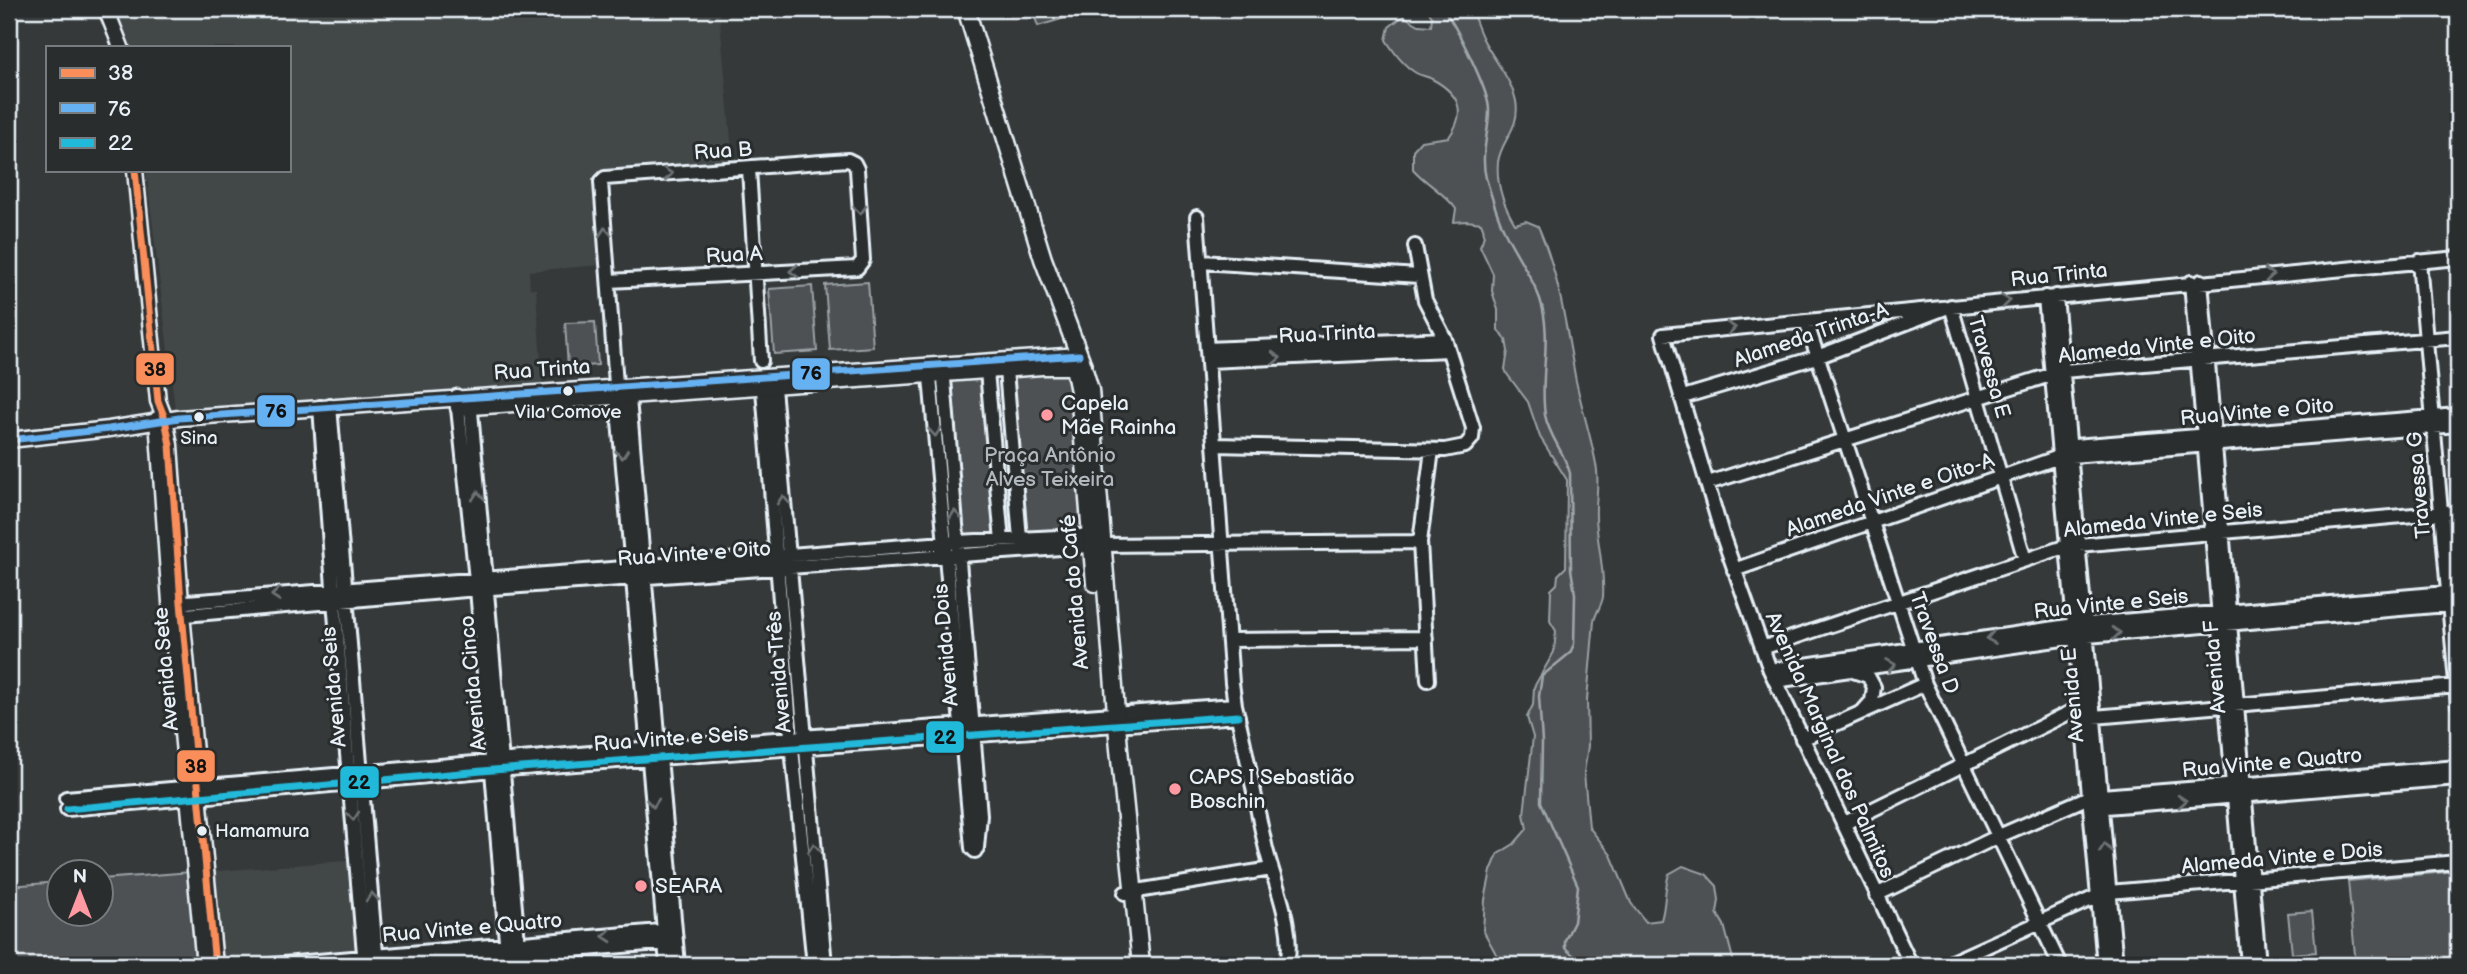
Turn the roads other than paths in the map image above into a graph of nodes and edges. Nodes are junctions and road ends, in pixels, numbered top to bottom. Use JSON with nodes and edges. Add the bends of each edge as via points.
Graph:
{"nodes":[{"id":1,"x":106,"y":9,"type":"edge"},
{"id":2,"x":966,"y":9,"type":"edge"},
{"id":3,"x":121,"y":46,"type":"edge"},
{"id":4,"x":749,"y":169,"type":"junction"},
{"id":5,"x":135,"y":172,"type":"edge"},
{"id":6,"x":1197,"y":217,"type":"dead end"},
{"id":7,"x":1415,"y":246,"type":"dead end"},
{"id":8,"x":2458,"y":257,"type":"edge"},
{"id":9,"x":2419,"y":261,"type":"junction"},
{"id":10,"x":1201,"y":262,"type":"junction"},
{"id":11,"x":861,"y":265,"type":"joint"},
{"id":12,"x":755,"y":274,"type":"junction"},
{"id":13,"x":1419,"y":276,"type":"junction"},
{"id":14,"x":608,"y":281,"type":"junction"},
{"id":15,"x":2196,"y":282,"type":"junction"},
{"id":16,"x":2051,"y":296,"type":"junction"},
{"id":17,"x":1951,"y":306,"type":"junction"},
{"id":18,"x":1806,"y":321,"type":"junction"},
{"id":19,"x":1663,"y":335,"type":"joint"},
{"id":20,"x":2458,"y":337,"type":"edge"},
{"id":21,"x":2425,"y":340,"type":"junction"},
{"id":22,"x":1447,"y":344,"type":"junction"},
{"id":23,"x":1208,"y":355,"type":"junction"},
{"id":24,"x":1817,"y":357,"type":"junction"},
{"id":25,"x":2203,"y":360,"type":"junction"},
{"id":26,"x":1077,"y":361,"type":"junction"},
{"id":27,"x":936,"y":369,"type":"junction"},
{"id":28,"x":1006,"y":370,"type":"junction"},
{"id":29,"x":987,"y":371,"type":"junction"},
{"id":30,"x":2058,"y":373,"type":"junction"},
{"id":31,"x":767,"y":377,"type":"junction"},
{"id":32,"x":623,"y":392,"type":"junction"},
{"id":33,"x":1683,"y":397,"type":"junction"},
{"id":34,"x":1977,"y":398,"type":"junction"},
{"id":35,"x":464,"y":402,"type":"junction"},
{"id":36,"x":325,"y":406,"type":"junction"},
{"id":37,"x":2458,"y":415,"type":"edge"},
{"id":38,"x":161,"y":417,"type":"junction"},
{"id":39,"x":2433,"y":422,"type":"junction"},
{"id":40,"x":2458,"y":425,"type":"edge"},
{"id":41,"x":9,"y":440,"type":"edge"},
{"id":42,"x":1844,"y":440,"type":"junction"},
{"id":43,"x":2210,"y":440,"type":"junction"},
{"id":44,"x":1214,"y":445,"type":"junction"},
{"id":45,"x":1432,"y":450,"type":"junction"},
{"id":46,"x":2064,"y":452,"type":"junction"},
{"id":47,"x":2001,"y":478,"type":"junction"},
{"id":48,"x":1708,"y":483,"type":"junction"},
{"id":49,"x":2458,"y":511,"type":"edge"},
{"id":50,"x":2441,"y":513,"type":"junction"},
{"id":51,"x":1872,"y":522,"type":"junction"},
{"id":52,"x":2217,"y":533,"type":"junction"},
{"id":53,"x":1020,"y":539,"type":"junction"},
{"id":54,"x":1097,"y":540,"type":"junction"},
{"id":55,"x":1002,"y":541,"type":"junction"},
{"id":56,"x":1420,"y":542,"type":"junction"},
{"id":57,"x":1222,"y":543,"type":"junction"},
{"id":58,"x":2073,"y":546,"type":"junction"},
{"id":59,"x":951,"y":549,"type":"junction"},
{"id":60,"x":2025,"y":560,"type":"junction"},
{"id":61,"x":782,"y":562,"type":"junction"},
{"id":62,"x":1734,"y":570,"type":"junction"},
{"id":63,"x":638,"y":572,"type":"junction"},
{"id":64,"x":481,"y":584,"type":"junction"},
{"id":65,"x":339,"y":595,"type":"junction"},
{"id":66,"x":2453,"y":599,"type":"edge"},
{"id":67,"x":1898,"y":602,"type":"junction"},
{"id":68,"x":176,"y":609,"type":"junction"},
{"id":69,"x":2225,"y":618,"type":"junction"},
{"id":70,"x":2081,"y":631,"type":"junction"},
{"id":71,"x":1426,"y":638,"type":"junction"},
{"id":72,"x":1229,"y":640,"type":"junction"},
{"id":73,"x":1762,"y":648,"type":"junction"},
{"id":74,"x":1916,"y":655,"type":"junction"},
{"id":75,"x":1835,"y":673,"type":"junction"},
{"id":76,"x":1772,"y":675,"type":"junction"},
{"id":77,"x":1428,"y":680,"type":"dead end"},
{"id":78,"x":1925,"y":684,"type":"junction"},
{"id":79,"x":2457,"y":686,"type":"edge"},
{"id":80,"x":2458,"y":705,"type":"edge"},
{"id":81,"x":2081,"y":706,"type":"junction"},
{"id":82,"x":2232,"y":706,"type":"junction"},
{"id":83,"x":1237,"y":711,"type":"junction"},
{"id":84,"x":1860,"y":713,"type":"junction"},
{"id":85,"x":2094,"y":717,"type":"junction"},
{"id":86,"x":1113,"y":721,"type":"junction"},
{"id":87,"x":967,"y":730,"type":"junction"},
{"id":88,"x":1802,"y":739,"type":"junction"},
{"id":89,"x":798,"y":743,"type":"junction"},
{"id":90,"x":654,"y":754,"type":"junction"},
{"id":91,"x":1964,"y":764,"type":"junction"},
{"id":92,"x":497,"y":765,"type":"junction"},
{"id":93,"x":2458,"y":767,"type":"edge"},
{"id":94,"x":355,"y":777,"type":"junction"},
{"id":95,"x":2458,"y":778,"type":"edge"},
{"id":96,"x":2239,"y":792,"type":"junction"},
{"id":97,"x":192,"y":793,"type":"junction"},
{"id":98,"x":2095,"y":802,"type":"junction"},
{"id":99,"x":66,"y":803,"type":"dead end"},
{"id":100,"x":1843,"y":824,"type":"junction"},
{"id":101,"x":1999,"y":836,"type":"junction"},
{"id":102,"x":2458,"y":862,"type":"edge"},
{"id":103,"x":1271,"y":869,"type":"junction"},
{"id":104,"x":2246,"y":881,"type":"junction"},
{"id":105,"x":1130,"y":892,"type":"junction"},
{"id":106,"x":2103,"y":894,"type":"junction"},
{"id":107,"x":1876,"y":895,"type":"junction"},
{"id":108,"x":2040,"y":923,"type":"junction"},
{"id":109,"x":670,"y":936,"type":"junction"},
{"id":110,"x":513,"y":954,"type":"edge"},
{"id":111,"x":371,"y":961,"type":"edge"},
{"id":112,"x":1289,"y":962,"type":"edge"},
{"id":113,"x":204,"y":965,"type":"edge"},
{"id":114,"x":215,"y":965,"type":"edge"},
{"id":115,"x":272,"y":965,"type":"edge"},
{"id":116,"x":390,"y":965,"type":"edge"},
{"id":117,"x":667,"y":965,"type":"edge"},
{"id":118,"x":678,"y":965,"type":"edge"},
{"id":119,"x":814,"y":965,"type":"edge"},
{"id":120,"x":825,"y":965,"type":"edge"},
{"id":121,"x":1131,"y":965,"type":"edge"},
{"id":122,"x":1141,"y":965,"type":"edge"},
{"id":123,"x":1911,"y":965,"type":"edge"},
{"id":124,"x":1945,"y":965,"type":"edge"},
{"id":125,"x":2060,"y":965,"type":"edge"},
{"id":126,"x":2104,"y":965,"type":"edge"},
{"id":127,"x":2116,"y":965,"type":"edge"},
{"id":128,"x":2241,"y":965,"type":"edge"},
{"id":129,"x":2254,"y":965,"type":"edge"}],
"edges":[{"from":1,"to":3,"type":"street"},
{"from":2,"to":26,"type":"main road","name":"Avenida do Café"},
{"from":4,"to":11,"type":"street","name":"Rua B","one_way":true,"via":[[854,163]]},
{"from":4,"to":12,"type":"street","name":"Avenida Três"},
{"from":14,"to":4,"type":"street","name":"Rua B","one_way":true,"via":[[601,182],[605,178]]},
{"from":5,"to":38,"type":"street","name":"Avenida Sete"},
{"from":6,"to":10,"type":"street"},
{"from":7,"to":13,"type":"street"},
{"from":8,"to":9,"type":"street","name":"Rua Trinta"},
{"from":15,"to":9,"type":"street","name":"Rua Trinta","one_way":true},
{"from":9,"to":21,"type":"street","name":"Travessa G"},
{"from":10,"to":13,"type":"street"},
{"from":10,"to":23,"type":"street"},
{"from":11,"to":12,"type":"street","name":"Rua A","one_way":true},
{"from":12,"to":14,"type":"street","name":"Rua A"},
{"from":12,"to":31,"type":"street","name":"Avenida Três"},
{"from":13,"to":22,"type":"street","via":[[1426,304]]},
{"from":14,"to":32,"type":"street"},
{"from":15,"to":16,"type":"street","name":"Rua Trinta"},
{"from":15,"to":25,"type":"street","name":"Avenida F"},
{"from":17,"to":16,"type":"street","name":"Rua Trinta","one_way":true},
{"from":16,"to":30,"type":"street","name":"Avenida E"},
{"from":17,"to":18,"type":"street","name":"Rua Trinta"},
{"from":17,"to":24,"type":"street","name":"Alameda Trinta-A"},
{"from":17,"to":34,"type":"street","name":"Travessa E"},
{"from":19,"to":18,"type":"street","name":"Rua Trinta","one_way":true},
{"from":18,"to":24,"type":"street","name":"Travessa D"},
{"from":19,"to":33,"type":"street","name":"Avenida Marginal dos Palmitos"},
{"from":20,"to":21,"type":"street","name":"Alameda Vinte e Oito"},
{"from":21,"to":25,"type":"street","name":"Alameda Vinte e Oito"},
{"from":21,"to":39,"type":"street","name":"Travessa G"},
{"from":22,"to":23,"type":"street","name":"Rua Trinta"},
{"from":22,"to":45,"type":"street","via":[[1473,433],[1462,448]]},
{"from":23,"to":44,"type":"street"},
{"from":24,"to":33,"type":"street","name":"Alameda Trinta-A"},
{"from":24,"to":42,"type":"street","name":"Travessa D"},
{"from":25,"to":30,"type":"street","name":"Alameda Vinte e Oito"},
{"from":25,"to":43,"type":"street","name":"Avenida F"},
{"from":26,"to":27,"type":"street","name":"Rua Trinta"},
{"from":26,"to":28,"type":"street","name":"Rua Trinta"},
{"from":26,"to":54,"type":"main road","name":"Avenida do Café"},
{"from":27,"to":29,"type":"street","name":"Rua Trinta"},
{"from":27,"to":31,"type":"street","name":"Rua Trinta"},
{"from":27,"to":59,"type":"street","name":"Avenida Dois"},
{"from":28,"to":29,"type":"street","name":"Rua Trinta"},
{"from":28,"to":53,"type":"street"},
{"from":29,"to":55,"type":"street"},
{"from":30,"to":34,"type":"street","name":"Alameda Vinte e Oito"},
{"from":30,"to":46,"type":"street","name":"Avenida E"},
{"from":31,"to":32,"type":"street","name":"Rua Trinta"},
{"from":31,"to":61,"type":"street","name":"Avenida Três"},
{"from":32,"to":35,"type":"street","name":"Rua Trinta"},
{"from":32,"to":63,"type":"street"},
{"from":33,"to":48,"type":"street","name":"Avenida Marginal dos Palmitos"},
{"from":34,"to":42,"type":"street","name":"Alameda Vinte e Oito"},
{"from":34,"to":47,"type":"street","name":"Travessa E"},
{"from":35,"to":36,"type":"street","name":"Rua Trinta"},
{"from":35,"to":64,"type":"street","name":"Avenida Cinco"},
{"from":36,"to":38,"type":"street","name":"Rua Trinta"},
{"from":36,"to":65,"type":"street","name":"Avenida Seis"},
{"from":37,"to":39,"type":"street","name":"Rua Vinte e Oito"},
{"from":38,"to":41,"type":"street","name":"Rua Trinta","via":[[109,429]]},
{"from":38,"to":68,"type":"street","name":"Avenida Sete","via":[[170,445]]},
{"from":39,"to":40,"type":"street","name":"Rua Vinte e Oito"},
{"from":39,"to":43,"type":"street","name":"Rua Vinte e Oito"},
{"from":39,"to":50,"type":"street","name":"Travessa G"},
{"from":42,"to":48,"type":"street","name":"Alameda Vinte e Oito"},
{"from":42,"to":51,"type":"street","name":"Travessa D"},
{"from":43,"to":46,"type":"street","name":"Rua Vinte e Oito"},
{"from":43,"to":52,"type":"street","name":"Avenida F"},
{"from":44,"to":45,"type":"street"},
{"from":44,"to":57,"type":"street"},
{"from":45,"to":56,"type":"street"},
{"from":46,"to":47,"type":"street","name":"Alameda Vinte e Oito-A"},
{"from":46,"to":58,"type":"street","name":"Avenida E"},
{"from":47,"to":51,"type":"street","name":"Alameda Vinte e Oito-A"},
{"from":47,"to":60,"type":"street","name":"Travessa E"},
{"from":48,"to":62,"type":"street","name":"Avenida Marginal dos Palmitos"},
{"from":49,"to":50,"type":"street","name":"Alameda Vinte e Seis"},
{"from":50,"to":52,"type":"street","name":"Alameda Vinte e Seis"},
{"from":50,"to":66,"type":"street","name":"Travessa G"},
{"from":51,"to":62,"type":"street","name":"Alameda Vinte e Oito-A"},
{"from":51,"to":67,"type":"street","name":"Travessa D"},
{"from":52,"to":58,"type":"street","name":"Alameda Vinte e Seis"},
{"from":52,"to":69,"type":"street","name":"Avenida F"},
{"from":53,"to":54,"type":"street","name":"Rua Vinte e Oito"},
{"from":53,"to":55,"type":"street","name":"Rua Vinte e Oito"},
{"from":54,"to":57,"type":"street","name":"Rua Vinte e Oito"},
{"from":54,"to":59,"type":"street","name":"Rua Vinte e Oito"},
{"from":54,"to":86,"type":"main road","name":"Avenida do Café"},
{"from":55,"to":59,"type":"street","name":"Rua Vinte e Oito"},
{"from":56,"to":57,"type":"street","name":"Rua Vinte e Oito"},
{"from":56,"to":71,"type":"street"},
{"from":57,"to":72,"type":"street"},
{"from":58,"to":60,"type":"street","name":"Alameda Vinte e Seis"},
{"from":58,"to":70,"type":"street","name":"Avenida E"},
{"from":59,"to":61,"type":"street","name":"Rua Vinte e Oito"},
{"from":59,"to":87,"type":"street","name":"Avenida Dois"},
{"from":60,"to":67,"type":"street","name":"Alameda Vinte e Seis"},
{"from":61,"to":63,"type":"street","name":"Rua Vinte e Oito"},
{"from":61,"to":89,"type":"street","name":"Avenida Três"},
{"from":62,"to":73,"type":"street","name":"Avenida Marginal dos Palmitos"},
{"from":63,"to":64,"type":"street","name":"Rua Vinte e Oito"},
{"from":63,"to":90,"type":"street"},
{"from":64,"to":65,"type":"street","name":"Rua Vinte e Oito"},
{"from":64,"to":92,"type":"street","name":"Avenida Cinco"},
{"from":65,"to":68,"type":"street","name":"Rua Vinte e Oito"},
{"from":65,"to":94,"type":"street","name":"Avenida Seis"},
{"from":66,"to":69,"type":"street","name":"Rua Vinte e Seis"},
{"from":66,"to":79,"type":"street","name":"Travessa G"},
{"from":67,"to":73,"type":"street","name":"Alameda Vinte e Seis"},
{"from":67,"to":74,"type":"street","name":"Travessa D"},
{"from":68,"to":97,"type":"street","name":"Avenida Sete"},
{"from":69,"to":70,"type":"street","name":"Rua Vinte e Seis"},
{"from":69,"to":82,"type":"street","name":"Avenida F"},
{"from":70,"to":74,"type":"street","name":"Rua Vinte e Seis"},
{"from":70,"to":81,"type":"street","name":"Avenida E"},
{"from":70,"to":85,"type":"street","name":"Avenida E"},
{"from":71,"to":72,"type":"street"},
{"from":71,"to":77,"type":"street"},
{"from":72,"to":83,"type":"street"},
{"from":73,"to":76,"type":"street","name":"Avenida Marginal dos Palmitos"},
{"from":75,"to":74,"type":"street","name":"Rua Vinte e Seis","one_way":true},
{"from":74,"to":76,"type":"street","name":"Rua Vinte e Seis"},
{"from":74,"to":78,"type":"street","name":"Travessa D"},
{"from":75,"to":76,"type":"street","name":"Rua Vinte e Seis"},
{"from":75,"to":84,"type":"street","via":[[1861,673],[1871,680],[1874,696]]},
{"from":76,"to":88,"type":"street","name":"Avenida Marginal dos Palmitos"},
{"from":78,"to":84,"type":"street"},
{"from":78,"to":91,"type":"street","name":"Travessa D"},
{"from":79,"to":80,"type":"street","name":"Travessa G"},
{"from":79,"to":82,"type":"street"},
{"from":81,"to":91,"type":"street"},
{"from":81,"to":98,"type":"street","name":"Avenida E"},
{"from":82,"to":85,"type":"street"},
{"from":82,"to":96,"type":"street","name":"Avenida F"},
{"from":83,"to":86,"type":"street","name":"Rua Vinte e Seis"},
{"from":83,"to":103,"type":"street"},
{"from":84,"to":88,"type":"street"},
{"from":85,"to":98,"type":"street","name":"Avenida E"},
{"from":86,"to":87,"type":"street","name":"Rua Vinte e Seis"},
{"from":86,"to":105,"type":"main road","name":"Avenida do Café"},
{"from":87,"to":87,"type":"street","name":"Avenida Dois","via":[[972,848],[975,851],[980,815]]},
{"from":87,"to":89,"type":"street","name":"Rua Vinte e Seis"},
{"from":88,"to":100,"type":"street","name":"Avenida Marginal dos Palmitos"},
{"from":89,"to":90,"type":"street","name":"Rua Vinte e Seis"},
{"from":89,"to":119,"type":"street","name":"Avenida Três"},
{"from":120,"to":89,"type":"street","name":"Avenida Três","one_way":true},
{"from":90,"to":92,"type":"street","name":"Rua Vinte e Seis"},
{"from":90,"to":109,"type":"street"},
{"from":91,"to":100,"type":"street"},
{"from":91,"to":101,"type":"street","name":"Travessa D"},
{"from":92,"to":94,"type":"street","name":"Rua Vinte e Seis"},
{"from":92,"to":110,"type":"street","name":"Avenida Cinco"},
{"from":93,"to":96,"type":"street","name":"Rua Vinte e Quatro"},
{"from":94,"to":97,"type":"street","name":"Rua Vinte e Seis"},
{"from":94,"to":111,"type":"street","name":"Avenida Seis"},
{"from":95,"to":96,"type":"street","name":"Rua Vinte e Quatro"},
{"from":96,"to":98,"type":"street","name":"Rua Vinte e Quatro"},
{"from":96,"to":104,"type":"street","name":"Avenida F"},
{"from":97,"to":99,"type":"street","name":"Rua Vinte e Seis"},
{"from":97,"to":113,"type":"street","name":"Avenida Sete"},
{"from":97,"to":114,"type":"street","name":"Avenida Sete"},
{"from":98,"to":101,"type":"street","name":"Rua Vinte e Quatro"},
{"from":98,"to":106,"type":"street","name":"Avenida E"},
{"from":100,"to":107,"type":"street","name":"Avenida Marginal dos Palmitos"},
{"from":101,"to":107,"type":"street","name":"Rua Vinte e Quatro"},
{"from":101,"to":108,"type":"street","name":"Travessa D"},
{"from":102,"to":104,"type":"street","name":"Alameda Vinte e Dois"},
{"from":103,"to":105,"type":"street"},
{"from":103,"to":112,"type":"street","via":[[1283,911]]},
{"from":104,"to":106,"type":"street","name":"Alameda Vinte e Dois"},
{"from":104,"to":129,"type":"street","name":"Avenida F"},
{"from":105,"to":121,"type":"main road","name":"Avenida do Café"},
{"from":105,"to":122,"type":"main road","name":"Avenida do Café"},
{"from":106,"to":108,"type":"street","name":"Alameda Vinte e Dois"},
{"from":106,"to":126,"type":"street","name":"Avenida E"},
{"from":106,"to":127,"type":"street","name":"Avenida E"},
{"from":107,"to":123,"type":"street","name":"Avenida Marginal dos Palmitos"},
{"from":108,"to":124,"type":"street","name":"Alameda Vinte e Dois"},
{"from":108,"to":125,"type":"street","name":"Travessa D"},
{"from":109,"to":110,"type":"street","name":"Rua Vinte e Quatro"},
{"from":109,"to":117,"type":"street"},
{"from":109,"to":118,"type":"street"},
{"from":110,"to":111,"type":"street","name":"Rua Vinte e Quatro"},
{"from":110,"to":116,"type":"street","name":"Rua Vinte e Quatro"},
{"from":111,"to":115,"type":"street","name":"Rua Vinte e Quatro"},
{"from":128,"to":129,"type":"street"}]}
